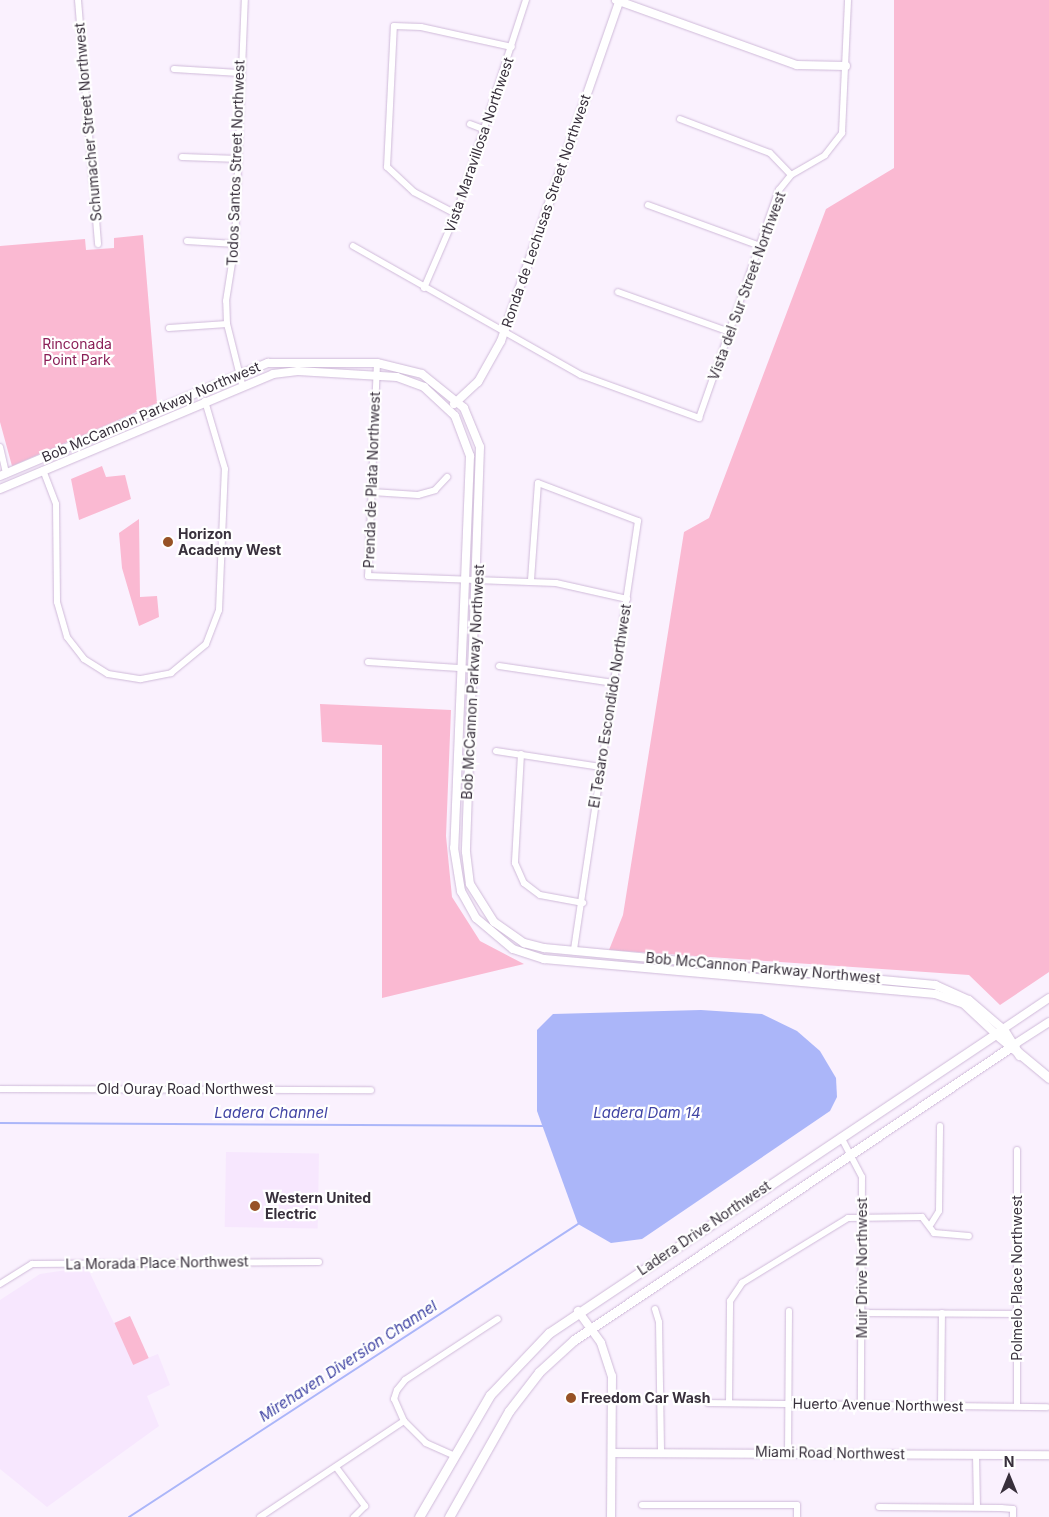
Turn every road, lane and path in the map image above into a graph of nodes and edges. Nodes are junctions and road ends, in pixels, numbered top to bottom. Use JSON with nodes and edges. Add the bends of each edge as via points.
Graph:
{"nodes":[{"id":1,"x":78,"y":0,"type":"edge"},
{"id":2,"x":245,"y":0,"type":"edge"},
{"id":3,"x":526,"y":0,"type":"edge"},
{"id":4,"x":619,"y":0,"type":"edge"},
{"id":5,"x":848,"y":0,"type":"edge"},
{"id":6,"x":512,"y":47,"type":"junction"},
{"id":7,"x":846,"y":66,"type":"junction"},
{"id":8,"x":174,"y":69,"type":"dead end"},
{"id":9,"x":239,"y":73,"type":"junction"},
{"id":10,"x":680,"y":119,"type":"dead end"},
{"id":11,"x":470,"y":124,"type":"dead end"},
{"id":12,"x":486,"y":130,"type":"junction"},
{"id":13,"x":182,"y":157,"type":"dead end"},
{"id":14,"x":239,"y":159,"type":"junction"},
{"id":15,"x":791,"y":175,"type":"junction"},
{"id":16,"x":648,"y":206,"type":"dead end"},
{"id":17,"x":456,"y":214,"type":"junction"},
{"id":18,"x":187,"y":241,"type":"dead end"},
{"id":19,"x":98,"y":244,"type":"dead end"},
{"id":20,"x":235,"y":244,"type":"junction"},
{"id":21,"x":353,"y":246,"type":"dead end"},
{"id":22,"x":760,"y":246,"type":"junction"},
{"id":23,"x":424,"y":288,"type":"junction"},
{"id":24,"x":618,"y":292,"type":"dead end"},
{"id":25,"x":227,"y":324,"type":"junction"},
{"id":26,"x":169,"y":328,"type":"dead end"},
{"id":27,"x":730,"y":332,"type":"junction"},
{"id":28,"x":504,"y":334,"type":"junction"},
{"id":29,"x":377,"y":363,"type":"junction"},
{"id":30,"x":238,"y":374,"type":"junction"},
{"id":31,"x":377,"y":375,"type":"junction"},
{"id":32,"x":242,"y":384,"type":"junction"},
{"id":33,"x":200,"y":390,"type":"junction"},
{"id":34,"x":205,"y":401,"type":"junction"},
{"id":35,"x":458,"y":401,"type":"junction"},
{"id":36,"x":448,"y":408,"type":"junction"},
{"id":37,"x":0,"y":447,"type":"edge"},
{"id":38,"x":39,"y":460,"type":"junction"},
{"id":39,"x":43,"y":470,"type":"junction"},
{"id":40,"x":3,"y":475,"type":"edge"},
{"id":41,"x":447,"y":477,"type":"dead end"},
{"id":42,"x":11,"y":484,"type":"junction"},
{"id":43,"x":0,"y":489,"type":"edge"},
{"id":44,"x":372,"y":492,"type":"junction"},
{"id":45,"x":466,"y":579,"type":"junction"},
{"id":46,"x":478,"y":580,"type":"junction"},
{"id":47,"x":531,"y":580,"type":"junction"},
{"id":48,"x":627,"y":599,"type":"junction"},
{"id":49,"x":368,"y":662,"type":"dead end"},
{"id":50,"x":499,"y":666,"type":"dead end"},
{"id":51,"x":461,"y":668,"type":"junction"},
{"id":52,"x":474,"y":668,"type":"junction"},
{"id":53,"x":614,"y":683,"type":"junction"},
{"id":54,"x":496,"y":751,"type":"dead end"},
{"id":55,"x":521,"y":754,"type":"junction"},
{"id":56,"x":600,"y":767,"type":"junction"},
{"id":57,"x":583,"y":903,"type":"junction"},
{"id":58,"x":574,"y":951,"type":"junction"},
{"id":59,"x":1049,"y":998,"type":"edge"},
{"id":60,"x":1049,"y":1022,"type":"edge"},
{"id":61,"x":999,"y":1031,"type":"junction"},
{"id":62,"x":1012,"y":1046,"type":"junction"},
{"id":63,"x":1049,"y":1078,"type":"edge"},
{"id":64,"x":0,"y":1089,"type":"edge"},
{"id":65,"x":371,"y":1090,"type":"dead end"},
{"id":66,"x":940,"y":1126,"type":"dead end"},
{"id":67,"x":841,"y":1137,"type":"junction"},
{"id":68,"x":1017,"y":1150,"type":"dead end"},
{"id":69,"x":852,"y":1153,"type":"junction"},
{"id":70,"x":862,"y":1217,"type":"junction"},
{"id":71,"x":931,"y":1224,"type":"junction"},
{"id":72,"x":969,"y":1236,"type":"dead end"},
{"id":73,"x":319,"y":1262,"type":"dead end"},
{"id":74,"x":0,"y":1284,"type":"edge"},
{"id":75,"x":654,"y":1309,"type":"dead end"},
{"id":76,"x":578,"y":1311,"type":"junction"},
{"id":77,"x":789,"y":1311,"type":"dead end"},
{"id":78,"x":862,"y":1312,"type":"junction"},
{"id":79,"x":942,"y":1313,"type":"junction"},
{"id":80,"x":1018,"y":1314,"type":"junction"},
{"id":81,"x":498,"y":1319,"type":"dead end"},
{"id":82,"x":590,"y":1328,"type":"junction"},
{"id":83,"x":708,"y":1403,"type":"dead end"},
{"id":84,"x":729,"y":1403,"type":"junction"},
{"id":85,"x":788,"y":1404,"type":"junction"},
{"id":86,"x":861,"y":1404,"type":"junction"},
{"id":87,"x":941,"y":1406,"type":"junction"},
{"id":88,"x":1018,"y":1406,"type":"junction"},
{"id":89,"x":1047,"y":1406,"type":"dead end"},
{"id":90,"x":404,"y":1421,"type":"junction"},
{"id":91,"x":612,"y":1453,"type":"junction"},
{"id":92,"x":660,"y":1453,"type":"junction"},
{"id":93,"x":788,"y":1454,"type":"junction"},
{"id":94,"x":976,"y":1455,"type":"junction"},
{"id":95,"x":1049,"y":1455,"type":"edge"},
{"id":96,"x":454,"y":1456,"type":"junction"},
{"id":97,"x":336,"y":1467,"type":"junction"},
{"id":98,"x":642,"y":1505,"type":"dead end"},
{"id":99,"x":880,"y":1507,"type":"dead end"},
{"id":100,"x":977,"y":1507,"type":"junction"},
{"id":101,"x":260,"y":1517,"type":"edge"},
{"id":102,"x":354,"y":1517,"type":"edge"},
{"id":103,"x":419,"y":1517,"type":"edge"},
{"id":104,"x":449,"y":1517,"type":"edge"},
{"id":105,"x":611,"y":1517,"type":"edge"},
{"id":106,"x":797,"y":1517,"type":"edge"},
{"id":107,"x":1013,"y":1517,"type":"edge"}],
"edges":[{"from":1,"to":19,"type":"street","name":"Schumacher Street Northwest"},
{"from":2,"to":9,"type":"street","name":"Todos Santos Street Northwest"},
{"from":3,"to":6,"type":"street","name":"Vista Maravillosa Northwest"},
{"from":4,"to":7,"type":"street","via":[[797,65]]},
{"from":4,"to":28,"type":"street","name":"Ronda de Lechusas Street Northwest"},
{"from":5,"to":7,"type":"street","name":"Vista del Sur Street Northwest"},
{"from":6,"to":12,"type":"street","name":"Vista Maravillosa Northwest"},
{"from":6,"to":17,"type":"street","via":[[421,27],[394,26],[387,167],[414,192]]},
{"from":7,"to":15,"type":"street","name":"Vista del Sur Street Northwest","via":[[842,133],[826,155]]},
{"from":8,"to":9,"type":"street"},
{"from":9,"to":14,"type":"street","name":"Todos Santos Street Northwest"},
{"from":10,"to":15,"type":"street","via":[[770,153]]},
{"from":11,"to":12,"type":"street"},
{"from":12,"to":17,"type":"street","name":"Vista Maravillosa Northwest"},
{"from":13,"to":14,"type":"street"},
{"from":14,"to":20,"type":"street","name":"Todos Santos Street Northwest"},
{"from":15,"to":22,"type":"street","name":"Vista del Sur Street Northwest","via":[[780,190]]},
{"from":16,"to":22,"type":"street"},
{"from":17,"to":23,"type":"street","name":"Vista Maravillosa Northwest"},
{"from":18,"to":20,"type":"street"},
{"from":20,"to":25,"type":"street","name":"Todos Santos Street Northwest"},
{"from":21,"to":23,"type":"street"},
{"from":22,"to":27,"type":"street","name":"Vista del Sur Street Northwest"},
{"from":23,"to":28,"type":"street"},
{"from":24,"to":27,"type":"street"},
{"from":25,"to":26,"type":"street"},
{"from":25,"to":30,"type":"street","name":"Todos Santos Street Northwest"},
{"from":27,"to":28,"type":"street","name":"Vista del Sur Street Northwest","via":[[699,418],[581,374]]},
{"from":28,"to":35,"type":"street","name":"Ronda de Lechusas Street Northwest","via":[[484,373]]},
{"from":29,"to":30,"type":"street","name":"Bob McCannon Parkway Northwest","via":[[289,360]]},
{"from":29,"to":31,"type":"street","name":"Prenda de Plata Northwest"},
{"from":29,"to":35,"type":"street","name":"Bob McCannon Parkway Northwest","via":[[422,374]]},
{"from":30,"to":32,"type":"street","name":"Todos Santos Street Northwest"},
{"from":30,"to":33,"type":"street","name":"Bob McCannon Parkway Northwest"},
{"from":31,"to":32,"type":"street","name":"Bob McCannon Parkway Northwest","via":[[298,371]]},
{"from":31,"to":36,"type":"street","name":"Bob McCannon Parkway Northwest","via":[[397,377],[424,387]]},
{"from":31,"to":44,"type":"street","name":"Prenda de Plata Northwest"},
{"from":32,"to":34,"type":"street","name":"Bob McCannon Parkway Northwest"},
{"from":33,"to":34,"type":"street"},
{"from":33,"to":38,"type":"street","name":"Bob McCannon Parkway Northwest"},
{"from":34,"to":39,"type":"street","name":"Bob McCannon Parkway Northwest"},
{"from":34,"to":39,"type":"street","via":[[225,469],[218,619],[206,644],[187,664],[162,676],[135,680],[92,665],[63,629],[57,602],[57,513]]},
{"from":35,"to":36,"type":"street","name":"Ronda de Lechusas Street Northwest"},
{"from":35,"to":46,"type":"street","name":"Bob McCannon Parkway Northwest","via":[[473,425],[481,457]]},
{"from":36,"to":45,"type":"street","name":"Bob McCannon Parkway Northwest","via":[[470,456]]},
{"from":37,"to":40,"type":"street"},
{"from":38,"to":39,"type":"street"},
{"from":38,"to":40,"type":"street","name":"Bob McCannon Parkway Northwest"},
{"from":39,"to":42,"type":"street","name":"Bob McCannon Parkway Northwest"},
{"from":40,"to":42,"type":"street"},
{"from":41,"to":44,"type":"street","via":[[435,490],[418,495]]},
{"from":42,"to":43,"type":"street","name":"Bob McCannon Parkway Northwest"},
{"from":44,"to":45,"type":"street","name":"Prenda de Plata Northwest","via":[[368,576]]},
{"from":45,"to":46,"type":"street","name":"Prenda de Plata Northwest"},
{"from":45,"to":51,"type":"street","name":"Bob McCannon Parkway Northwest"},
{"from":46,"to":47,"type":"street","name":"Prenda de Plata Northwest"},
{"from":46,"to":52,"type":"street","name":"Bob McCannon Parkway Northwest"},
{"from":47,"to":48,"type":"street","name":"Prenda de Plata Northwest"},
{"from":47,"to":48,"type":"street","name":"El Tesaro Escondido Northwest","via":[[538,483],[638,521]]},
{"from":48,"to":53,"type":"street","name":"El Tesaro Escondido Northwest"},
{"from":49,"to":51,"type":"street"},
{"from":50,"to":53,"type":"street"},
{"from":51,"to":52,"type":"street"},
{"from":51,"to":61,"type":"street","name":"Bob McCannon Parkway Northwest","via":[[456,875],[467,906],[499,940],[544,959],[929,993],[964,1004]]},
{"from":52,"to":58,"type":"street","name":"Bob McCannon Parkway Northwest","via":[[466,852],[470,884],[485,912],[508,933],[544,948]]},
{"from":53,"to":56,"type":"street","name":"El Tesaro Escondido Northwest"},
{"from":54,"to":55,"type":"street"},
{"from":55,"to":56,"type":"street"},
{"from":55,"to":57,"type":"street","via":[[515,863],[524,883],[540,895]]},
{"from":56,"to":57,"type":"street","name":"El Tesaro Escondido Northwest"},
{"from":57,"to":58,"type":"street","name":"El Tesaro Escondido Northwest"},
{"from":58,"to":61,"type":"street","name":"Bob McCannon Parkway Northwest","via":[[928,984],[970,1000]]},
{"from":59,"to":61,"type":"street","name":"Ladera Drive Northwest"},
{"from":60,"to":62,"type":"street","name":"Ladera Drive Northwest"},
{"from":61,"to":62,"type":"main road"},
{"from":61,"to":67,"type":"main road","name":"Ladera Drive Northwest"},
{"from":62,"to":63,"type":"main road"},
{"from":62,"to":69,"type":"main road","name":"Ladera Drive Northwest"},
{"from":64,"to":65,"type":"street","name":"Old Ouray Road Northwest"},
{"from":66,"to":71,"type":"street","via":[[939,1211]]},
{"from":67,"to":69,"type":"street","name":"Muir Drive Northwest"},
{"from":67,"to":76,"type":"main road","name":"Ladera Drive Northwest"},
{"from":68,"to":80,"type":"street","name":"Polmelo Place Northwest"},
{"from":69,"to":70,"type":"street","name":"Muir Drive Northwest","via":[[862,1177]]},
{"from":69,"to":82,"type":"main road","name":"Ladera Drive Northwest"},
{"from":70,"to":71,"type":"street","via":[[922,1217]]},
{"from":70,"to":78,"type":"street","name":"Muir Drive Northwest"},
{"from":70,"to":84,"type":"street","via":[[831,1226],[735,1290],[730,1309]]},
{"from":71,"to":72,"type":"street","via":[[934,1233]]},
{"from":73,"to":74,"type":"street","name":"La Morada Place Northwest","via":[[32,1264]]},
{"from":75,"to":92,"type":"street","via":[[659,1322]]},
{"from":76,"to":82,"type":"street"},
{"from":76,"to":96,"type":"main road","name":"Ladera Drive Northwest","via":[[532,1348],[500,1382]]},
{"from":77,"to":85,"type":"street"},
{"from":78,"to":79,"type":"street"},
{"from":78,"to":86,"type":"street","name":"Muir Drive Northwest"},
{"from":79,"to":80,"type":"street"},
{"from":79,"to":87,"type":"street"},
{"from":80,"to":88,"type":"street","name":"Polmelo Place Northwest"},
{"from":81,"to":90,"type":"street","via":[[405,1380],[394,1400]]},
{"from":82,"to":91,"type":"street","via":[[610,1368]]},
{"from":82,"to":104,"type":"main road","name":"Ladera Drive Northwest","via":[[519,1397]]},
{"from":83,"to":84,"type":"street","name":"Huerto Avenue Northwest"},
{"from":84,"to":85,"type":"street","name":"Huerto Avenue Northwest"},
{"from":85,"to":86,"type":"street","name":"Huerto Avenue Northwest"},
{"from":85,"to":93,"type":"street"},
{"from":86,"to":87,"type":"street","name":"Huerto Avenue Northwest"},
{"from":87,"to":88,"type":"street","name":"Huerto Avenue Northwest"},
{"from":88,"to":89,"type":"street","name":"Huerto Avenue Northwest"},
{"from":90,"to":96,"type":"street","via":[[426,1444]]},
{"from":90,"to":97,"type":"street"},
{"from":91,"to":92,"type":"street","name":"Miami Road Northwest"},
{"from":91,"to":105,"type":"street"},
{"from":92,"to":93,"type":"street","name":"Miami Road Northwest"},
{"from":93,"to":94,"type":"street","name":"Miami Road Northwest"},
{"from":94,"to":95,"type":"street","name":"Miami Road Northwest"},
{"from":94,"to":100,"type":"street"},
{"from":96,"to":103,"type":"main road","name":"Ladera Drive Northwest"},
{"from":97,"to":101,"type":"street"},
{"from":97,"to":102,"type":"street","via":[[365,1506]]},
{"from":98,"to":106,"type":"street","via":[[797,1505]]},
{"from":99,"to":100,"type":"street"},
{"from":100,"to":107,"type":"street","via":[[1013,1509]]}]}
